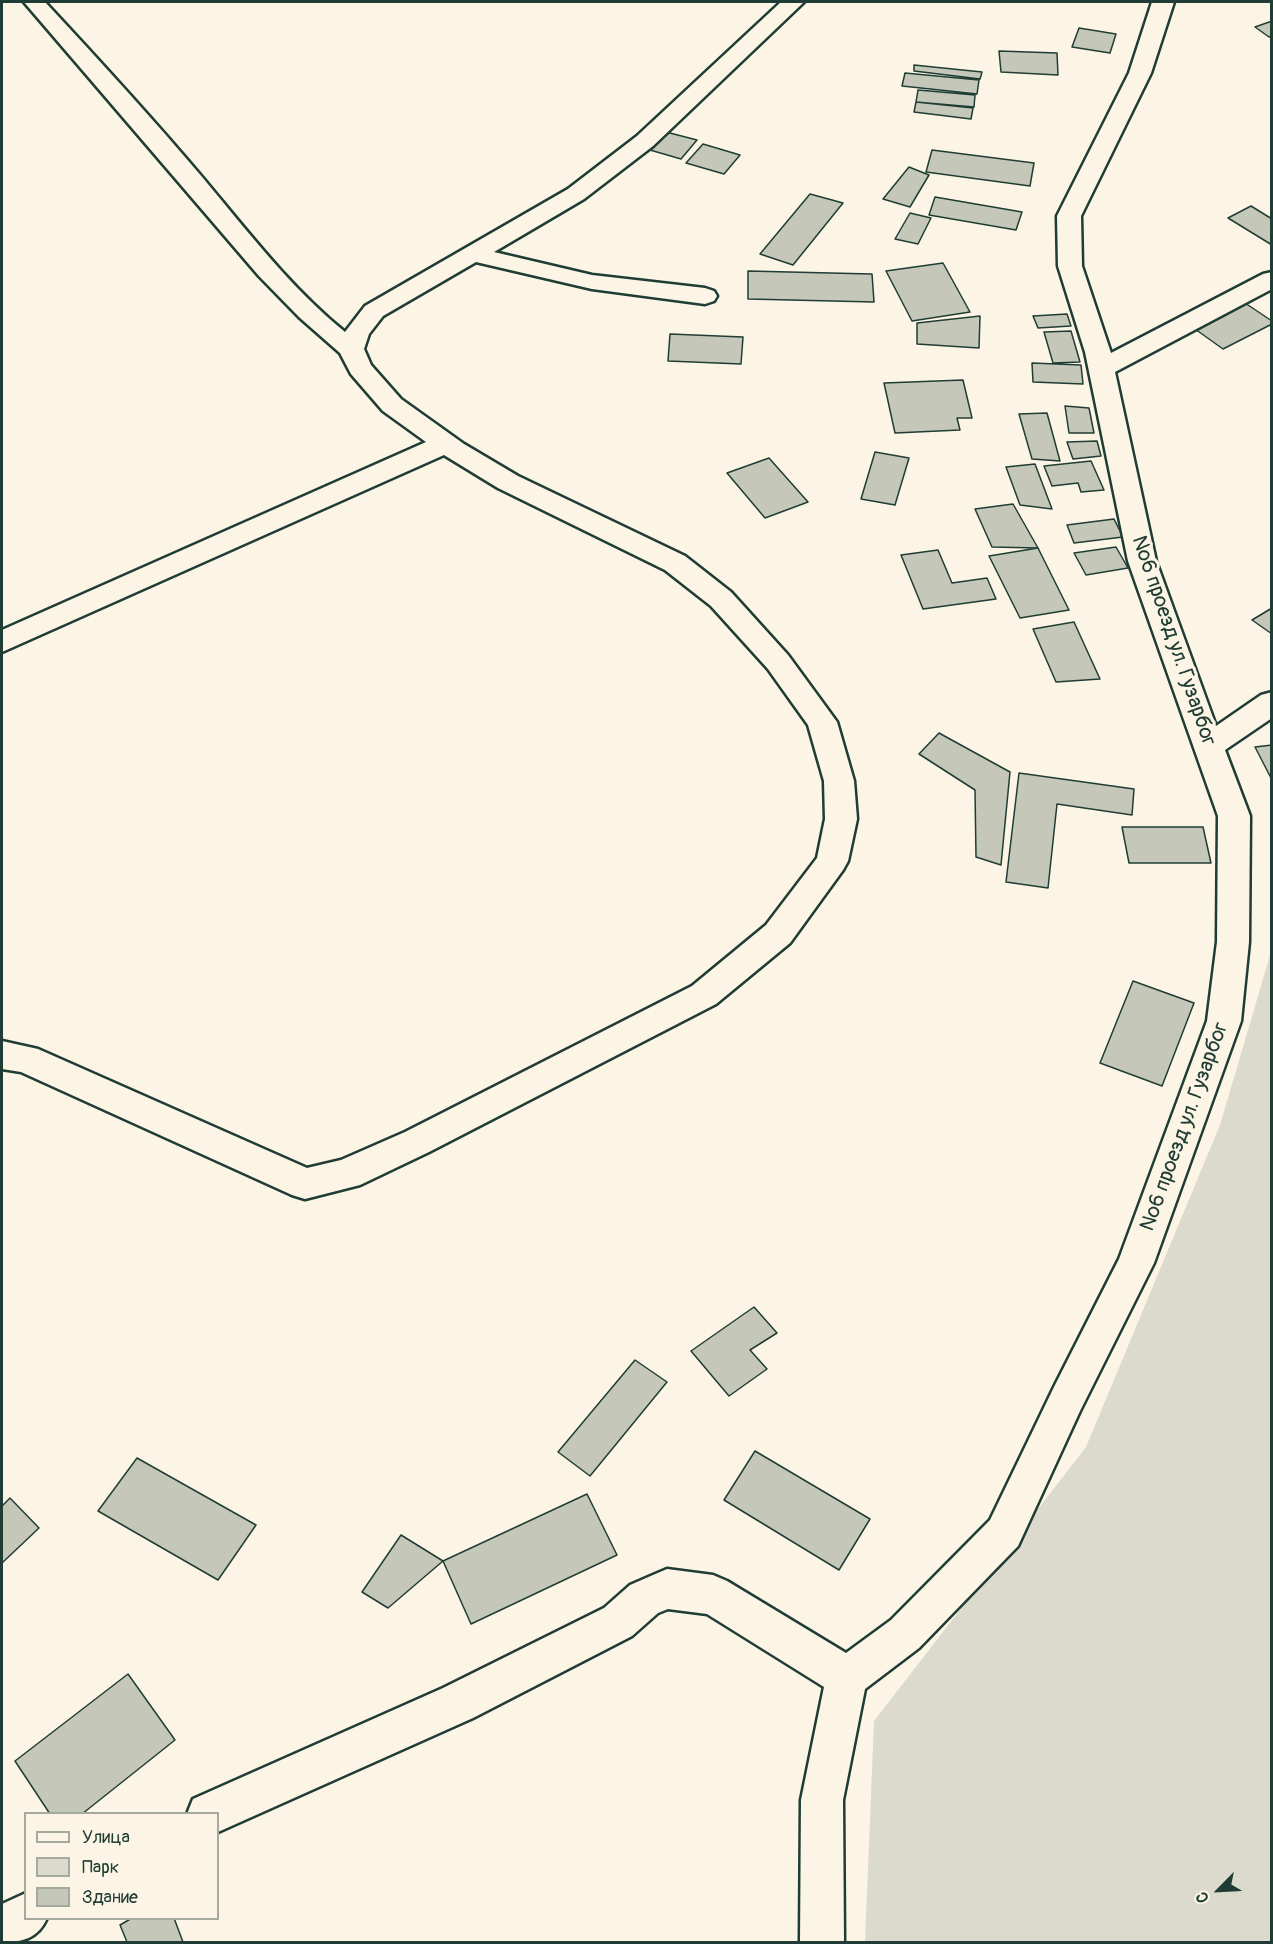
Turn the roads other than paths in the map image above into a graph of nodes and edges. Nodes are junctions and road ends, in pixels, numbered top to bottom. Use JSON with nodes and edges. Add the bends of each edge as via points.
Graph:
{"nodes":[{"id":1,"x":34,"y":2,"type":"edge"},
{"id":2,"x":793,"y":2,"type":"edge"},
{"id":3,"x":1163,"y":2,"type":"edge"},
{"id":4,"x":471,"y":254,"type":"junction"},
{"id":5,"x":1272,"y":279,"type":"edge"},
{"id":6,"x":705,"y":296,"type":"dead end"},
{"id":7,"x":351,"y":349,"type":"junction"},
{"id":8,"x":1101,"y":369,"type":"junction"},
{"id":9,"x":447,"y":444,"type":"junction"},
{"id":10,"x":2,"y":642,"type":"edge"},
{"id":11,"x":1272,"y":703,"type":"edge"},
{"id":12,"x":1209,"y":746,"type":"junction"},
{"id":13,"x":2,"y":1055,"type":"edge"},
{"id":14,"x":847,"y":1677,"type":"junction"},
{"id":15,"x":213,"y":1812,"type":"edge"},
{"id":16,"x":24,"y":1916,"type":"edge"},
{"id":17,"x":2,"y":1929,"type":"edge"},
{"id":18,"x":822,"y":1942,"type":"edge"}],
"edges":[{"from":1,"to":7,"type":"street","via":[[119,95],[272,276],[319,325]]},
{"from":2,"to":4,"type":"street","via":[[645,141],[576,194]]},
{"from":3,"to":8,"type":"street","name":"№6 проезд ул. Гузарбог","via":[[1140,73],[1069,216],[1070,266]]},
{"from":4,"to":6,"type":"street","via":[[592,282]]},
{"from":4,"to":7,"type":"street","via":[[374,310]]},
{"from":5,"to":8,"type":"street"},
{"from":7,"to":9,"type":"street","via":[[360,368],[392,405]]},
{"from":8,"to":12,"type":"street","name":"№6 проезд ул. Гузарбог","via":[[1142,561]]},
{"from":9,"to":10,"type":"street"},
{"from":9,"to":13,"type":"street","via":[[508,482],[675,563],[721,599],[778,663],[822,722],[839,781],[841,819],[832,861],[777,934],[704,995],[417,1142],[347,1174],[305,1184],[26,1059]]},
{"from":11,"to":12,"type":"street"},
{"from":12,"to":14,"type":"street","name":"№6 проезд ул. Гузарбог","via":[[1234,816],[1233,942],[1224,1020],[1136,1263],[1004,1533],[905,1634]]},
{"from":14,"to":15,"type":"street","via":[[713,1595],[667,1589],[644,1599],[618,1622],[458,1703]]},
{"from":14,"to":18,"type":"street","via":[[822,1800]]},
{"from":16,"to":17,"type":"street"}]}
